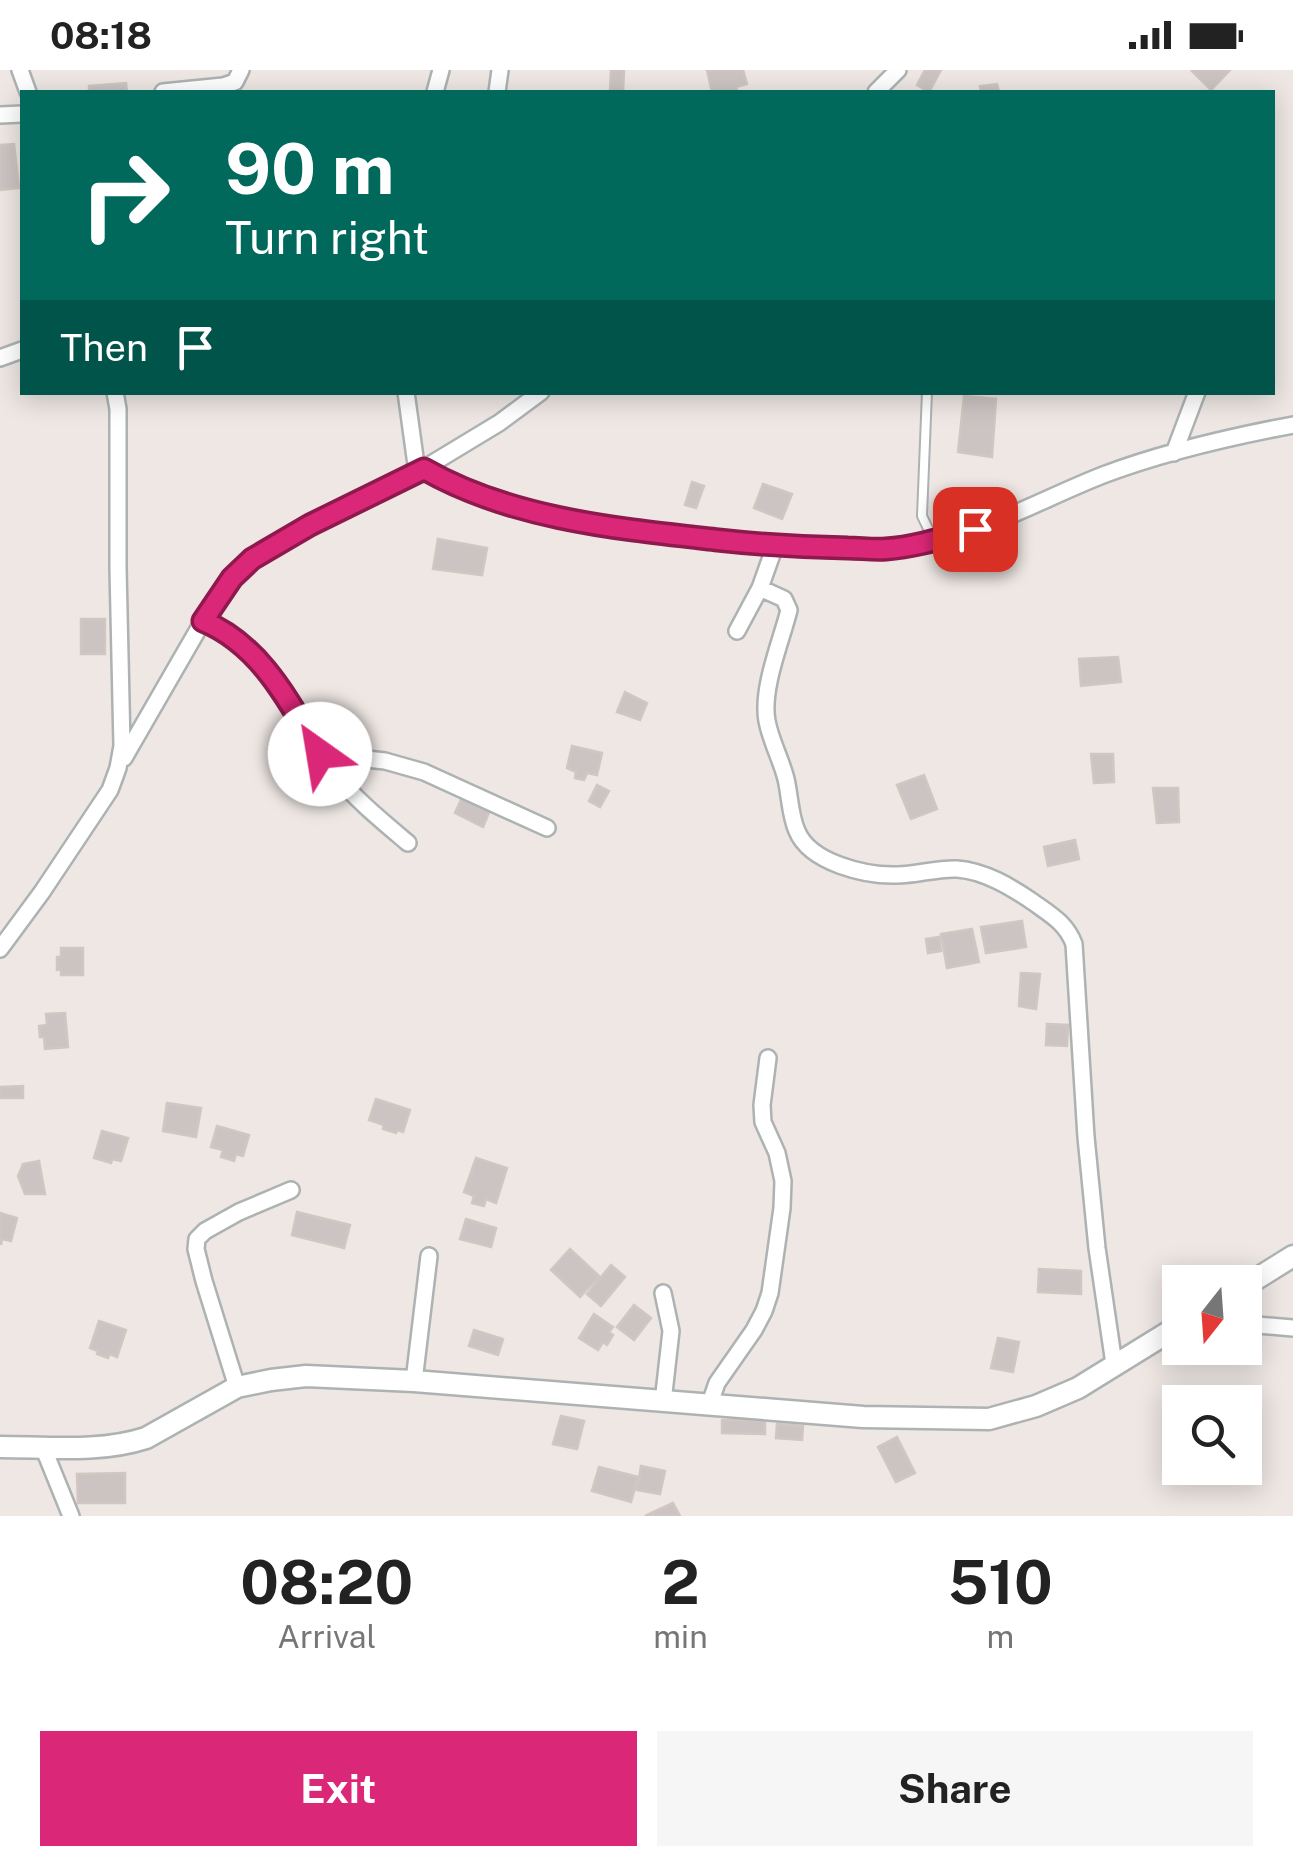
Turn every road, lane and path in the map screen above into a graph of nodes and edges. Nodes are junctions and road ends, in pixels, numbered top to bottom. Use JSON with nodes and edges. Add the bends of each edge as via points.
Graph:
{"nodes":[{"id":1,"x":240,"y":70,"type":"edge"},
{"id":2,"x":898,"y":70,"type":"edge"},
{"id":3,"x":183,"y":90,"type":"edge"},
{"id":4,"x":878,"y":90,"type":"edge"},
{"id":5,"x":116,"y":395,"type":"edge"},
{"id":6,"x":407,"y":395,"type":"edge"},
{"id":7,"x":536,"y":395,"type":"edge"},
{"id":8,"x":927,"y":395,"type":"edge"},
{"id":9,"x":1196,"y":395,"type":"edge"},
{"id":10,"x":1293,"y":424,"type":"edge"},
{"id":11,"x":1174,"y":453,"type":"junction"},
{"id":12,"x":420,"y":470,"type":"junction"},
{"id":13,"x":934,"y":541,"type":"junction"},
{"id":14,"x":775,"y":546,"type":"junction"},
{"id":15,"x":760,"y":588,"type":"junction"},
{"id":16,"x":203,"y":621,"type":"junction"},
{"id":17,"x":737,"y":631,"type":"dead end"},
{"id":18,"x":320,"y":754,"type":"junction"},
{"id":19,"x":118,"y":768,"type":"junction"},
{"id":20,"x":547,"y":828,"type":"dead end"},
{"id":21,"x":408,"y":842,"type":"dead end"},
{"id":22,"x":0,"y":949,"type":"edge"},
{"id":23,"x":768,"y":1058,"type":"dead end"},
{"id":24,"x":291,"y":1190,"type":"dead end"},
{"id":25,"x":429,"y":1256,"type":"dead end"},
{"id":26,"x":1293,"y":1256,"type":"edge"},
{"id":27,"x":1262,"y":1275,"type":"edge"},
{"id":28,"x":664,"y":1294,"type":"dead end"},
{"id":29,"x":1262,"y":1325,"type":"edge"},
{"id":30,"x":1293,"y":1328,"type":"edge"},
{"id":31,"x":1162,"y":1336,"type":"edge"},
{"id":32,"x":1114,"y":1364,"type":"junction"},
{"id":33,"x":414,"y":1381,"type":"junction"},
{"id":34,"x":237,"y":1387,"type":"junction"},
{"id":35,"x":663,"y":1402,"type":"junction"},
{"id":36,"x":710,"y":1406,"type":"junction"},
{"id":37,"x":43,"y":1447,"type":"junction"},
{"id":38,"x":0,"y":1448,"type":"edge"},
{"id":39,"x":71,"y":1516,"type":"edge"}],
"edges":[{"from":1,"to":3,"type":"street","via":[[235,82]]},
{"from":2,"to":4,"type":"street"},
{"from":5,"to":19,"type":"street"},
{"from":6,"to":12,"type":"street"},
{"from":7,"to":12,"type":"street"},
{"from":8,"to":13,"type":"lane","via":[[921,501]]},
{"from":9,"to":11,"type":"street"},
{"from":10,"to":11,"type":"street"},
{"from":11,"to":13,"type":"street"},
{"from":12,"to":14,"type":"street","via":[[455,487],[576,521]]},
{"from":12,"to":16,"type":"street","via":[[252,559]]},
{"from":13,"to":14,"type":"street","via":[[886,549]]},
{"from":14,"to":15,"type":"street"},
{"from":15,"to":17,"type":"street"},
{"from":15,"to":32,"type":"street","via":[[784,599],[789,610],[766,716],[796,832],[806,846],[870,874],[959,869],[984,875],[1069,930]]},
{"from":16,"to":18,"type":"street","via":[[237,639],[262,664]]},
{"from":16,"to":19,"type":"street"},
{"from":18,"to":20,"type":"street","via":[[424,772]]},
{"from":18,"to":21,"type":"street","via":[[359,801]]},
{"from":19,"to":22,"type":"street","via":[[110,790]]},
{"from":23,"to":36,"type":"street","via":[[763,1122],[783,1181],[770,1292]]},
{"from":24,"to":34,"type":"street","via":[[197,1239]]},
{"from":25,"to":33,"type":"street"},
{"from":26,"to":27,"type":"street"},
{"from":28,"to":35,"type":"street","via":[[670,1331]]},
{"from":29,"to":30,"type":"street"},
{"from":31,"to":32,"type":"street"},
{"from":32,"to":36,"type":"street","via":[[1078,1388],[989,1418],[863,1418]]},
{"from":33,"to":34,"type":"street","via":[[306,1376]]},
{"from":33,"to":35,"type":"street"},
{"from":34,"to":37,"type":"street","via":[[130,1443]]},
{"from":35,"to":36,"type":"street"},
{"from":37,"to":38,"type":"street"},
{"from":37,"to":39,"type":"street"}]}
